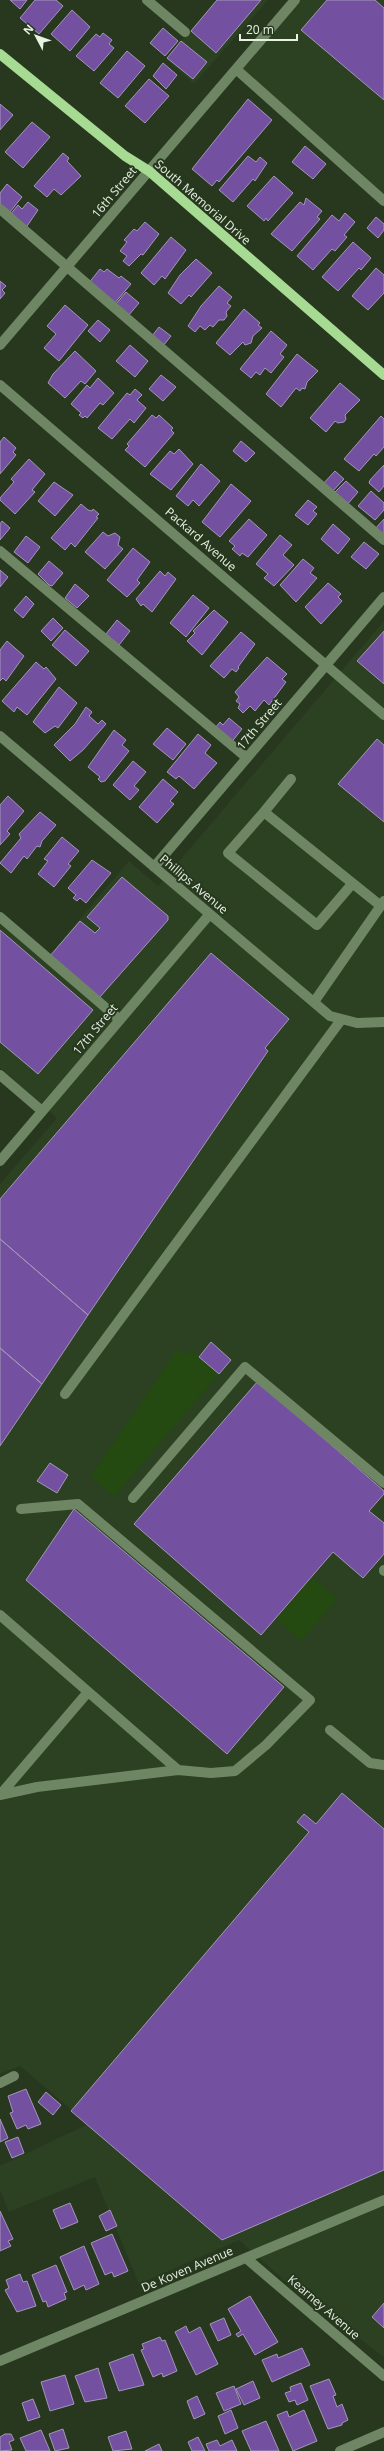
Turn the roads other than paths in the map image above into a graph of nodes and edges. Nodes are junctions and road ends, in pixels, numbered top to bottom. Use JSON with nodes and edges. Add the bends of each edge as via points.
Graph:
{"nodes":[{"id":1,"x":148,"y":0,"type":"edge"},
{"id":2,"x":295,"y":0,"type":"edge"},
{"id":3,"x":185,"y":32,"type":"dead end"},
{"id":4,"x":0,"y":54,"type":"edge"},
{"id":5,"x":236,"y":69,"type":"junction"},
{"id":6,"x":149,"y":171,"type":"junction"},
{"id":7,"x":384,"y":201,"type":"edge"},
{"id":8,"x":0,"y":209,"type":"edge"},
{"id":9,"x":68,"y":266,"type":"junction"},
{"id":10,"x":0,"y":345,"type":"edge"},
{"id":11,"x":384,"y":375,"type":"edge"},
{"id":12,"x":0,"y":385,"type":"edge"},
{"id":13,"x":384,"y":540,"type":"edge"},
{"id":14,"x":0,"y":552,"type":"edge"},
{"id":15,"x":384,"y":597,"type":"edge"},
{"id":16,"x":327,"y":664,"type":"junction"},
{"id":17,"x":384,"y":715,"type":"edge"},
{"id":18,"x":0,"y":736,"type":"edge"},
{"id":19,"x":246,"y":758,"type":"junction"},
{"id":20,"x":291,"y":779,"type":"dead end"},
{"id":21,"x":264,"y":812,"type":"junction"},
{"id":22,"x":154,"y":867,"type":"junction"},
{"id":23,"x":352,"y":884,"type":"junction"},
{"id":24,"x":382,"y":903,"type":"edge"},
{"id":25,"x":210,"y":915,"type":"junction"},
{"id":26,"x":0,"y":917,"type":"edge"},
{"id":27,"x":314,"y":1002,"type":"junction"},
{"id":28,"x":120,"y":1020,"type":"junction"},
{"id":29,"x":341,"y":1020,"type":"junction"},
{"id":30,"x":384,"y":1022,"type":"edge"},
{"id":31,"x":0,"y":1075,"type":"edge"},
{"id":32,"x":42,"y":1111,"type":"junction"},
{"id":33,"x":0,"y":1161,"type":"edge"},
{"id":34,"x":66,"y":1394,"type":"dead end"},
{"id":35,"x":384,"y":1483,"type":"edge"},
{"id":36,"x":133,"y":1498,"type":"dead end"},
{"id":37,"x":21,"y":1509,"type":"dead end"},
{"id":38,"x":0,"y":1615,"type":"edge"},
{"id":39,"x":88,"y":1692,"type":"junction"},
{"id":40,"x":330,"y":1730,"type":"dead end"},
{"id":41,"x":384,"y":1765,"type":"edge"},
{"id":42,"x":178,"y":1770,"type":"junction"},
{"id":43,"x":0,"y":1795,"type":"edge"},
{"id":44,"x":14,"y":2076,"type":"dead end"},
{"id":45,"x":0,"y":2083,"type":"edge"},
{"id":46,"x":384,"y":2200,"type":"edge"},
{"id":47,"x":246,"y":2258,"type":"junction"},
{"id":48,"x":0,"y":2361,"type":"edge"},
{"id":49,"x":384,"y":2376,"type":"edge"},
{"id":50,"x":384,"y":2432,"type":"edge"},
{"id":51,"x":340,"y":2451,"type":"edge"}],
"edges":[{"from":1,"to":3,"type":"street"},
{"from":2,"to":5,"type":"street","name":"16th Street"},
{"from":4,"to":6,"type":"main road","name":"South Memorial Drive","via":[[125,156]]},
{"from":5,"to":6,"type":"street","name":"16th Street"},
{"from":5,"to":7,"type":"street"},
{"from":6,"to":9,"type":"street","name":"16th Street"},
{"from":6,"to":11,"type":"main road","name":"South Memorial Drive"},
{"from":8,"to":9,"type":"street"},
{"from":9,"to":10,"type":"street","name":"16th Street"},
{"from":9,"to":13,"type":"street"},
{"from":12,"to":16,"type":"street","name":"Packard Avenue"},
{"from":14,"to":19,"type":"street"},
{"from":15,"to":16,"type":"street","name":"17th Street"},
{"from":16,"to":17,"type":"street","name":"Packard Avenue"},
{"from":16,"to":19,"type":"street","name":"17th Street"},
{"from":18,"to":22,"type":"street","name":"Phillips Avenue"},
{"from":19,"to":22,"type":"street","name":"17th Street"},
{"from":20,"to":21,"type":"street"},
{"from":21,"to":23,"type":"street"},
{"from":21,"to":23,"type":"street","via":[[228,853],[316,925]]},
{"from":22,"to":25,"type":"street","name":"Phillips Avenue"},
{"from":23,"to":24,"type":"street"},
{"from":24,"to":27,"type":"street"},
{"from":25,"to":27,"type":"street","name":"Phillips Avenue"},
{"from":25,"to":28,"type":"street","name":"17th Street"},
{"from":26,"to":28,"type":"street"},
{"from":27,"to":29,"type":"street","name":"Phillips Avenue","via":[[330,1016]]},
{"from":28,"to":32,"type":"street","name":"17th Street"},
{"from":29,"to":30,"type":"street","name":"Phillips Avenue"},
{"from":29,"to":34,"type":"street"},
{"from":31,"to":32,"type":"street"},
{"from":32,"to":33,"type":"street","name":"17th Street"},
{"from":35,"to":36,"type":"street","via":[[244,1367]]},
{"from":37,"to":42,"type":"street","via":[[78,1504],[310,1700],[266,1746],[235,1771],[211,1773]]},
{"from":38,"to":39,"type":"street"},
{"from":39,"to":42,"type":"street"},
{"from":39,"to":43,"type":"street"},
{"from":40,"to":41,"type":"street","via":[[370,1763]]},
{"from":42,"to":43,"type":"street","via":[[37,1787]]},
{"from":44,"to":45,"type":"street"},
{"from":46,"to":47,"type":"street","name":"De Koven Avenue"},
{"from":47,"to":48,"type":"street","name":"De Koven Avenue"},
{"from":47,"to":49,"type":"street","name":"Kearney Avenue"},
{"from":50,"to":51,"type":"street"}]}
